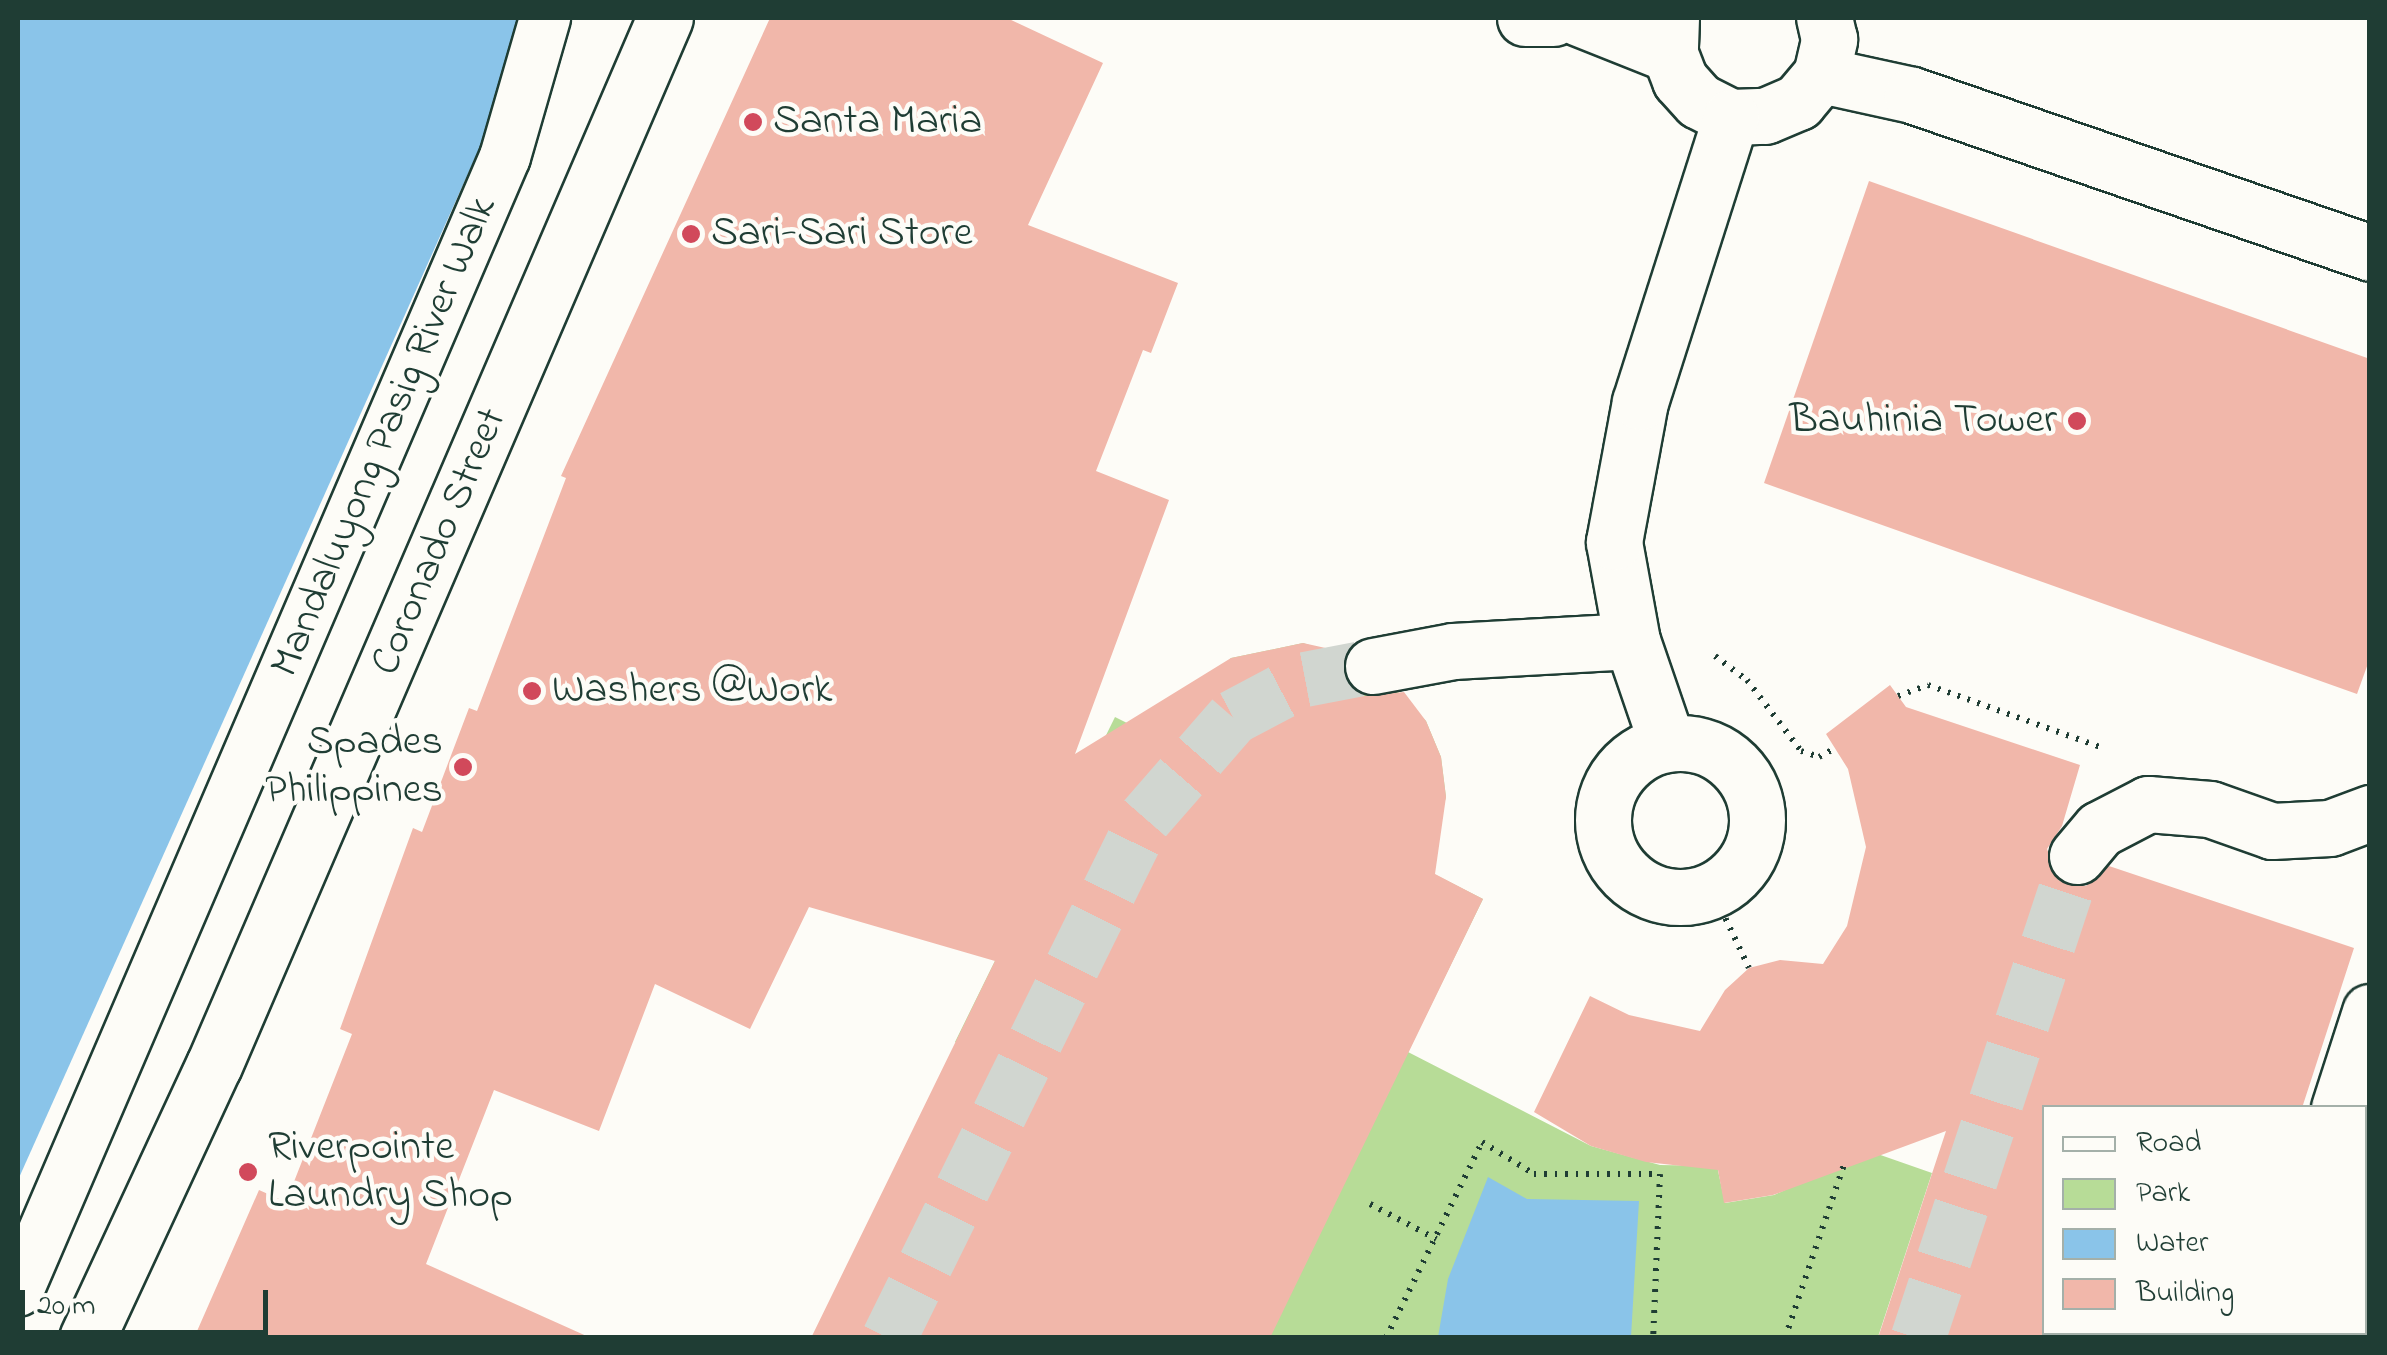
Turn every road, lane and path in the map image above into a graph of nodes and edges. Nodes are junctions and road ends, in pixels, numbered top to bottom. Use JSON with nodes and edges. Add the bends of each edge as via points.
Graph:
{"nodes":[{"id":1,"x":545,"y":18,"type":"edge"},
{"id":2,"x":665,"y":18,"type":"edge"},
{"id":3,"x":1525,"y":18,"type":"edge"},
{"id":4,"x":1553,"y":18,"type":"edge"},
{"id":5,"x":1579,"y":18,"type":"edge"},
{"id":6,"x":1824,"y":18,"type":"edge"},
{"id":7,"x":1670,"y":36,"type":"edge"},
{"id":8,"x":1821,"y":74,"type":"junction"},
{"id":9,"x":1731,"y":117,"type":"junction"},
{"id":10,"x":2370,"y":253,"type":"edge"},
{"id":11,"x":1632,"y":640,"type":"junction"},
{"id":12,"x":1704,"y":648,"type":"dead end"},
{"id":13,"x":1373,"y":666,"type":"tunnel mouth"},
{"id":14,"x":1898,"y":696,"type":"dead end"},
{"id":15,"x":1667,"y":743,"type":"junction"},
{"id":16,"x":1834,"y":748,"type":"dead end"},
{"id":17,"x":2104,"y":748,"type":"dead end"},
{"id":18,"x":2370,"y":813,"type":"edge"},
{"id":19,"x":2077,"y":856,"type":"tunnel mouth"},
{"id":20,"x":1712,"y":890,"type":"junction"},
{"id":21,"x":1749,"y":968,"type":"dead end"},
{"id":22,"x":2370,"y":1012,"type":"edge"},
{"id":23,"x":2339,"y":1105,"type":"edge"},
{"id":24,"x":1660,"y":1165,"type":"dead end"},
{"id":25,"x":1844,"y":1165,"type":"dead end"},
{"id":26,"x":1660,"y":1174,"type":"junction"},
{"id":27,"x":1370,"y":1204,"type":"dead end"},
{"id":28,"x":1436,"y":1239,"type":"junction"},
{"id":29,"x":18,"y":1291,"type":"edge"},
{"id":30,"x":86,"y":1338,"type":"edge"},
{"id":31,"x":1386,"y":1338,"type":"edge"},
{"id":32,"x":1653,"y":1338,"type":"edge"},
{"id":33,"x":1784,"y":1338,"type":"edge"}],
"edges":[{"from":1,"to":29,"type":"street","name":"Mandaluyong Pasig River Walk","via":[[505,157]]},
{"from":2,"to":30,"type":"street","name":"Coronado Street","via":[[214,1065]]},
{"from":3,"to":4,"type":"street"},
{"from":5,"to":7,"type":"street"},
{"from":6,"to":8,"type":"street","via":[[1829,39]]},
{"from":7,"to":9,"type":"street","via":[[1699,101]]},
{"from":8,"to":9,"type":"street","via":[[1798,102],[1766,116]]},
{"from":8,"to":10,"type":"street","via":[[1912,96]]},
{"from":9,"to":11,"type":"street","via":[[1640,402],[1614,542]]},
{"from":11,"to":13,"type":"street","via":[[1453,652]]},
{"from":11,"to":15,"type":"street"},
{"from":12,"to":16,"type":"path","via":[[1748,680],[1801,751],[1819,758]]},
{"from":14,"to":17,"type":"path","via":[[1928,684]]},
{"from":15,"to":20,"type":"street","via":[[1697,744],[1726,756],[1746,778],[1756,807],[1757,838],[1743,866]]},
{"from":15,"to":20,"type":"street","via":[[1648,748],[1616,775],[1602,824],[1608,850],[1642,889],[1667,898]]},
{"from":18,"to":19,"type":"street","via":[[2330,828],[2272,831],[2210,810],[2148,804],[2100,829]]},
{"from":20,"to":21,"type":"path"},
{"from":22,"to":23,"type":"street"},
{"from":24,"to":26,"type":"path"},
{"from":25,"to":33,"type":"path"},
{"from":26,"to":28,"type":"path","via":[[1534,1174],[1482,1142]]},
{"from":26,"to":32,"type":"path"},
{"from":27,"to":28,"type":"path"},
{"from":28,"to":31,"type":"path"}]}
